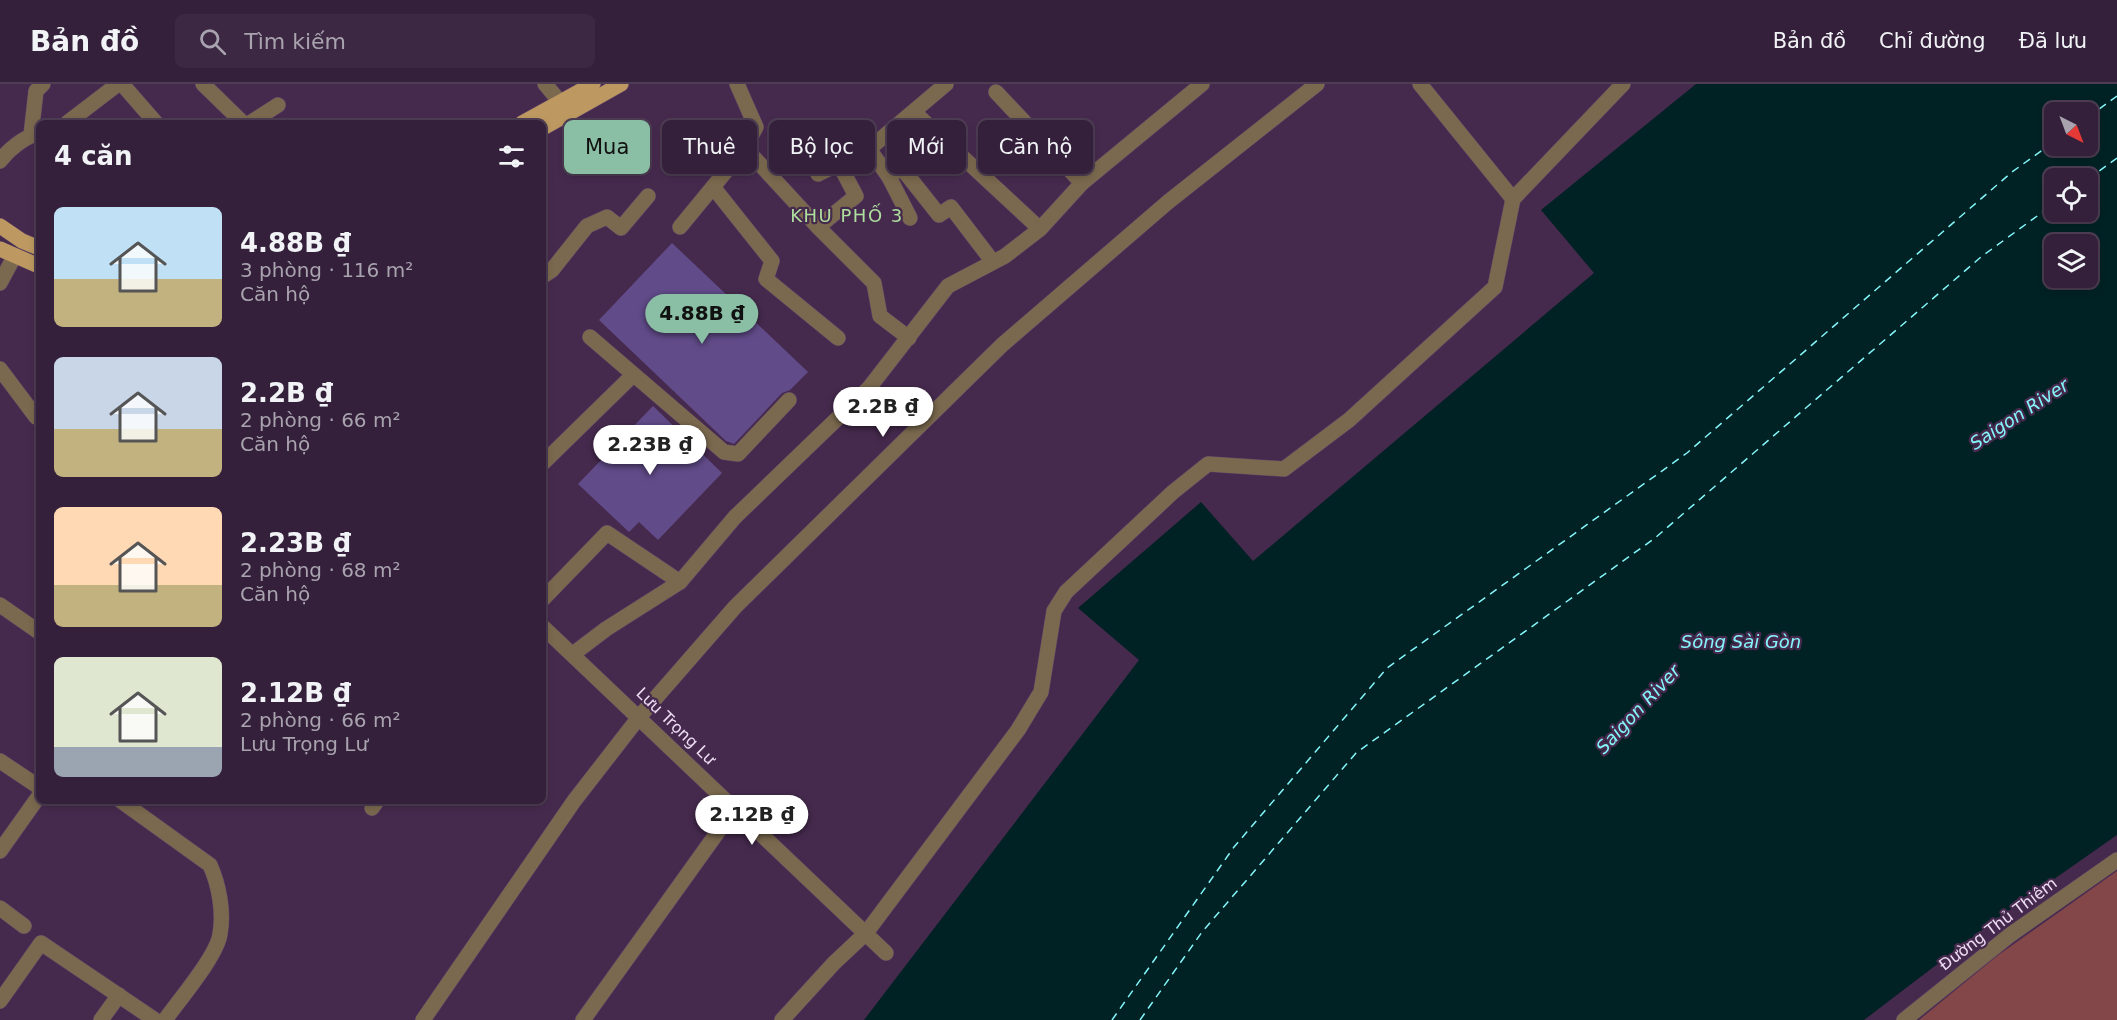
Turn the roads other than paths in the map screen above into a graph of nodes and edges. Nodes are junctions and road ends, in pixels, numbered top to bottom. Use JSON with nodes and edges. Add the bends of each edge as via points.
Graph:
{"nodes":[{"id":1,"x":43,"y":84,"type":"edge"},
{"id":2,"x":120,"y":84,"type":"edge"},
{"id":3,"x":203,"y":84,"type":"edge"},
{"id":4,"x":544,"y":84,"type":"edge"},
{"id":5,"x":592,"y":84,"type":"edge"},
{"id":6,"x":621,"y":84,"type":"edge"},
{"id":7,"x":737,"y":84,"type":"edge"},
{"id":8,"x":946,"y":84,"type":"edge"},
{"id":9,"x":1202,"y":84,"type":"edge"},
{"id":10,"x":1317,"y":84,"type":"edge"},
{"id":11,"x":1420,"y":84,"type":"edge"},
{"id":12,"x":1623,"y":84,"type":"edge"},
{"id":13,"x":996,"y":92,"type":"dead end"},
{"id":14,"x":560,"y":102,"type":"junction"},
{"id":15,"x":278,"y":105,"type":"dead end"},
{"id":16,"x":915,"y":112,"type":"junction"},
{"id":17,"x":71,"y":120,"type":"edge"},
{"id":18,"x":153,"y":120,"type":"edge"},
{"id":19,"x":240,"y":120,"type":"edge"},
{"id":20,"x":255,"y":120,"type":"edge"},
{"id":21,"x":527,"y":120,"type":"edge"},
{"id":22,"x":753,"y":120,"type":"edge"},
{"id":23,"x":546,"y":126,"type":"edge"},
{"id":24,"x":35,"y":134,"type":"edge"},
{"id":25,"x":875,"y":143,"type":"edge"},
{"id":26,"x":875,"y":157,"type":"edge"},
{"id":27,"x":0,"y":161,"type":"edge"},
{"id":28,"x":757,"y":161,"type":"edge"},
{"id":29,"x":724,"y":174,"type":"edge"},
{"id":30,"x":844,"y":174,"type":"edge"},
{"id":31,"x":889,"y":177,"type":"junction"},
{"id":32,"x":1082,"y":183,"type":"junction"},
{"id":33,"x":713,"y":187,"type":"junction"},
{"id":34,"x":648,"y":196,"type":"dead end"},
{"id":35,"x":1513,"y":199,"type":"junction"},
{"id":36,"x":910,"y":218,"type":"dead end"},
{"id":37,"x":0,"y":226,"type":"edge"},
{"id":38,"x":680,"y":227,"type":"dead end"},
{"id":39,"x":818,"y":227,"type":"junction"},
{"id":40,"x":1040,"y":229,"type":"junction"},
{"id":41,"x":36,"y":247,"type":"edge"},
{"id":42,"x":0,"y":249,"type":"edge"},
{"id":43,"x":15,"y":257,"type":"junction"},
{"id":44,"x":993,"y":262,"type":"junction"},
{"id":45,"x":36,"y":265,"type":"edge"},
{"id":46,"x":546,"y":274,"type":"edge"},
{"id":47,"x":0,"y":283,"type":"edge"},
{"id":48,"x":590,"y":337,"type":"dead end"},
{"id":49,"x":838,"y":338,"type":"dead end"},
{"id":50,"x":909,"y":338,"type":"junction"},
{"id":51,"x":0,"y":369,"type":"edge"},
{"id":52,"x":632,"y":376,"type":"junction"},
{"id":53,"x":789,"y":400,"type":"dead end"},
{"id":54,"x":36,"y":417,"type":"dead end"},
{"id":55,"x":546,"y":460,"type":"edge"},
{"id":56,"x":680,"y":582,"type":"junction"},
{"id":57,"x":546,"y":596,"type":"edge"},
{"id":58,"x":0,"y":604,"type":"edge"},
{"id":59,"x":36,"y":630,"type":"edge"},
{"id":60,"x":546,"y":630,"type":"edge"},
{"id":61,"x":573,"y":654,"type":"junction"},
{"id":62,"x":640,"y":716,"type":"junction"},
{"id":63,"x":0,"y":761,"type":"edge"},
{"id":64,"x":36,"y":785,"type":"edge"},
{"id":65,"x":36,"y":799,"type":"edge"},
{"id":66,"x":125,"y":804,"type":"edge"},
{"id":67,"x":735,"y":808,"type":"junction"},
{"id":68,"x":0,"y":851,"type":"edge"},
{"id":69,"x":2114,"y":862,"type":"edge"},
{"id":70,"x":0,"y":908,"type":"edge"},
{"id":71,"x":24,"y":926,"type":"dead end"},
{"id":72,"x":866,"y":933,"type":"junction"},
{"id":73,"x":886,"y":953,"type":"dead end"},
{"id":74,"x":119,"y":995,"type":"junction"},
{"id":75,"x":0,"y":1001,"type":"edge"},
{"id":76,"x":101,"y":1020,"type":"edge"},
{"id":77,"x":155,"y":1020,"type":"edge"},
{"id":78,"x":165,"y":1020,"type":"edge"},
{"id":79,"x":423,"y":1020,"type":"edge"},
{"id":80,"x":583,"y":1020,"type":"edge"},
{"id":81,"x":782,"y":1020,"type":"edge"},
{"id":82,"x":1904,"y":1020,"type":"edge"}],
"edges":[{"from":1,"to":24,"type":"street","via":[[36,91]]},
{"from":2,"to":17,"type":"street"},
{"from":2,"to":18,"type":"street"},
{"from":3,"to":19,"type":"street"},
{"from":4,"to":14,"type":"street"},
{"from":5,"to":14,"type":"main road"},
{"from":6,"to":23,"type":"main road"},
{"from":7,"to":22,"type":"street"},
{"from":8,"to":16,"type":"street"},
{"from":9,"to":32,"type":"street"},
{"from":10,"to":62,"type":"street","via":[[1168,202],[1002,345],[735,607]]},
{"from":11,"to":35,"type":"street"},
{"from":12,"to":35,"type":"street"},
{"from":13,"to":32,"type":"street"},
{"from":14,"to":21,"type":"main road"},
{"from":15,"to":20,"type":"street"},
{"from":16,"to":25,"type":"street"},
{"from":16,"to":40,"type":"street"},
{"from":24,"to":27,"type":"street"},
{"from":26,"to":31,"type":"street"},
{"from":28,"to":39,"type":"street"},
{"from":29,"to":33,"type":"street"},
{"from":30,"to":39,"type":"street","via":[[856,196]]},
{"from":31,"to":36,"type":"street"},
{"from":31,"to":44,"type":"street","via":[[901,167],[939,215],[951,207]]},
{"from":32,"to":40,"type":"street"},
{"from":33,"to":38,"type":"street"},
{"from":33,"to":49,"type":"street","via":[[772,261],[766,279]]},
{"from":34,"to":46,"type":"street","via":[[621,228],[607,217],[587,226]]},
{"from":35,"to":72,"type":"street","via":[[1495,287],[1349,420],[1284,469],[1208,464],[1066,592],[1054,610],[1041,692],[1018,730]]},
{"from":37,"to":41,"type":"main road"},
{"from":39,"to":50,"type":"street","via":[[874,283],[880,316]]},
{"from":40,"to":44,"type":"street"},
{"from":42,"to":43,"type":"main road"},
{"from":43,"to":45,"type":"main road"},
{"from":43,"to":47,"type":"street"},
{"from":44,"to":50,"type":"street","via":[[948,286]]},
{"from":48,"to":52,"type":"street"},
{"from":50,"to":56,"type":"street","via":[[869,388],[735,518]]},
{"from":51,"to":54,"type":"street"},
{"from":52,"to":53,"type":"street","via":[[732,455],[738,454]]},
{"from":52,"to":55,"type":"street"},
{"from":56,"to":57,"type":"street","via":[[607,533]]},
{"from":56,"to":61,"type":"street"},
{"from":58,"to":59,"type":"street"},
{"from":60,"to":61,"type":"street","name":"Lưu Trọng Lư"},
{"from":61,"to":62,"type":"street","name":"Lưu Trọng Lư"},
{"from":62,"to":67,"type":"street","name":"Lưu Trọng Lư"},
{"from":62,"to":79,"type":"street","via":[[574,801]]},
{"from":63,"to":64,"type":"street"},
{"from":65,"to":68,"type":"street"},
{"from":66,"to":78,"type":"street","via":[[210,865],[217,880],[220,935]]},
{"from":67,"to":72,"type":"street","name":"Lưu Trọng Lư"},
{"from":67,"to":80,"type":"street"},
{"from":69,"to":82,"type":"street","name":"Đường Thủ Thiêm","via":[[2010,935]]},
{"from":70,"to":71,"type":"street"},
{"from":72,"to":73,"type":"street","name":"Lưu Trọng Lư"},
{"from":72,"to":81,"type":"street"},
{"from":74,"to":75,"type":"street","via":[[41,943]]},
{"from":74,"to":76,"type":"street"},
{"from":74,"to":77,"type":"street"}]}
